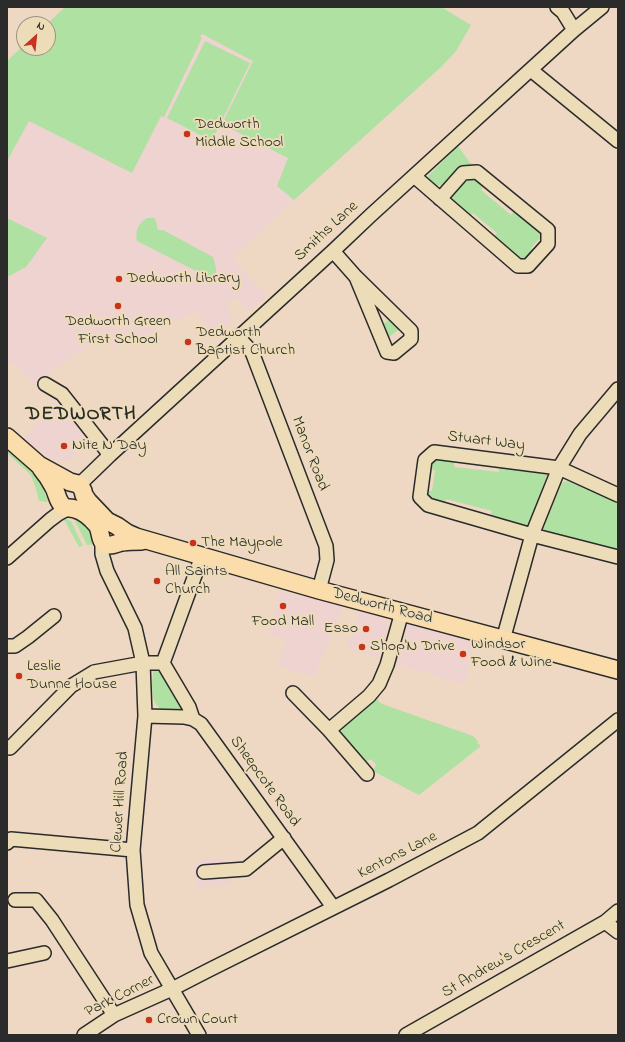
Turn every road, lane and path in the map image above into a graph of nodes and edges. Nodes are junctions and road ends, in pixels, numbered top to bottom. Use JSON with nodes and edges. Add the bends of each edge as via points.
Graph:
{"nodes":[{"id":1,"x":557,"y":7,"type":"edge"},
{"id":2,"x":602,"y":7,"type":"edge"},
{"id":3,"x":574,"y":30,"type":"junction"},
{"id":4,"x":531,"y":70,"type":"junction"},
{"id":5,"x":618,"y":141,"type":"edge"},
{"id":6,"x":414,"y":176,"type":"junction"},
{"id":7,"x":440,"y":199,"type":"junction"},
{"id":8,"x":333,"y":251,"type":"junction"},
{"id":9,"x":356,"y":277,"type":"junction"},
{"id":10,"x":238,"y":336,"type":"junction"},
{"id":11,"x":45,"y":384,"type":"dead end"},
{"id":12,"x":618,"y":389,"type":"edge"},
{"id":13,"x":7,"y":437,"type":"edge"},
{"id":14,"x":110,"y":454,"type":"junction"},
{"id":15,"x":559,"y":468,"type":"junction"},
{"id":16,"x":618,"y":495,"type":"edge"},
{"id":17,"x":70,"y":496,"type":"junction"},
{"id":18,"x":112,"y":535,"type":"junction"},
{"id":19,"x":532,"y":535,"type":"junction"},
{"id":20,"x":202,"y":556,"type":"junction"},
{"id":21,"x":618,"y":556,"type":"edge"},
{"id":22,"x":7,"y":558,"type":"edge"},
{"id":23,"x":319,"y":590,"type":"junction"},
{"id":24,"x":402,"y":612,"type":"junction"},
{"id":25,"x":54,"y":616,"type":"dead end"},
{"id":26,"x":503,"y":640,"type":"junction"},
{"id":27,"x":7,"y":646,"type":"edge"},
{"id":28,"x":143,"y":663,"type":"junction"},
{"id":29,"x":163,"y":663,"type":"junction"},
{"id":30,"x":618,"y":670,"type":"edge"},
{"id":31,"x":293,"y":693,"type":"dead end"},
{"id":32,"x":145,"y":716,"type":"junction"},
{"id":33,"x":193,"y":719,"type":"junction"},
{"id":34,"x":618,"y":720,"type":"edge"},
{"id":35,"x":329,"y":730,"type":"junction"},
{"id":36,"x":10,"y":748,"type":"dead end"},
{"id":37,"x":367,"y":774,"type":"dead end"},
{"id":38,"x":284,"y":838,"type":"junction"},
{"id":39,"x":7,"y":843,"type":"edge"},
{"id":40,"x":133,"y":850,"type":"junction"},
{"id":41,"x":204,"y":872,"type":"dead end"},
{"id":42,"x":15,"y":900,"type":"dead end"},
{"id":43,"x":333,"y":907,"type":"junction"},
{"id":44,"x":618,"y":911,"type":"edge"},
{"id":45,"x":605,"y":922,"type":"junction"},
{"id":46,"x":618,"y":932,"type":"edge"},
{"id":47,"x":44,"y":953,"type":"dead end"},
{"id":48,"x":7,"y":961,"type":"edge"},
{"id":49,"x":172,"y":989,"type":"junction"},
{"id":50,"x":114,"y":1015,"type":"junction"},
{"id":51,"x":84,"y":1035,"type":"edge"},
{"id":52,"x":198,"y":1035,"type":"edge"},
{"id":53,"x":406,"y":1035,"type":"edge"}],
"edges":[{"from":1,"to":3,"type":"street"},
{"from":2,"to":3,"type":"street","name":"Smiths Lane"},
{"from":3,"to":4,"type":"street","name":"Smiths Lane"},
{"from":4,"to":5,"type":"street"},
{"from":4,"to":6,"type":"street","name":"Smiths Lane"},
{"from":6,"to":7,"type":"street"},
{"from":6,"to":8,"type":"street","name":"Smiths Lane"},
{"from":7,"to":7,"type":"street","via":[[518,266],[528,266],[548,244],[548,230],[477,172],[463,173]]},
{"from":8,"to":9,"type":"street"},
{"from":8,"to":10,"type":"street","name":"Smiths Lane"},
{"from":9,"to":9,"type":"street","via":[[411,331],[410,340],[394,353],[387,352]]},
{"from":10,"to":14,"type":"street","name":"Smiths Lane"},
{"from":10,"to":23,"type":"street","name":"Manor Road","via":[[252,352],[326,546],[327,560]]},
{"from":11,"to":14,"type":"street","via":[[62,394]]},
{"from":12,"to":15,"type":"street","via":[[580,434]]},
{"from":13,"to":17,"type":"main road"},
{"from":14,"to":17,"type":"street","name":"Smiths Lane"},
{"from":15,"to":16,"type":"street"},
{"from":15,"to":19,"type":"street"},
{"from":15,"to":19,"type":"street","name":"Stuart Way","via":[[434,452],[425,460],[420,497],[428,505]]},
{"from":17,"to":18,"type":"main road","name":"Dedworth Road","via":[[80,511]]},
{"from":17,"to":22,"type":"street","name":"Smiths Lane","via":[[58,514]]},
{"from":18,"to":20,"type":"main road","name":"Dedworth Road","via":[[131,535]]},
{"from":18,"to":28,"type":"street","name":"Clewer Hill Road","via":[[106,571],[135,628]]},
{"from":19,"to":21,"type":"street"},
{"from":19,"to":26,"type":"street"},
{"from":20,"to":23,"type":"main road","name":"Dedworth Road"},
{"from":20,"to":29,"type":"street"},
{"from":23,"to":24,"type":"main road","name":"Dedworth Road"},
{"from":24,"to":26,"type":"main road","name":"Dedworth Road"},
{"from":24,"to":35,"type":"street","via":[[379,684],[369,696]]},
{"from":25,"to":27,"type":"street","via":[[15,646]]},
{"from":26,"to":30,"type":"main road","name":"Dedworth Road"},
{"from":28,"to":29,"type":"street"},
{"from":28,"to":32,"type":"street","name":"Clewer Hill Road"},
{"from":28,"to":36,"type":"street","via":[[94,672],[71,686]]},
{"from":29,"to":33,"type":"street","via":[[189,707]]},
{"from":31,"to":35,"type":"street"},
{"from":32,"to":33,"type":"street"},
{"from":32,"to":40,"type":"street","name":"Clewer Hill Road"},
{"from":33,"to":38,"type":"street","name":"Sheepcote Road","via":[[201,724]]},
{"from":34,"to":43,"type":"street","name":"Kentons Lane","via":[[478,834]]},
{"from":35,"to":37,"type":"street"},
{"from":38,"to":41,"type":"street","via":[[246,869]]},
{"from":38,"to":43,"type":"street","name":"Sheepcote Road"},
{"from":39,"to":40,"type":"street","via":[[11,839]]},
{"from":40,"to":49,"type":"street","name":"Clewer Hill Road","via":[[137,905],[151,953]]},
{"from":42,"to":50,"type":"street","via":[[36,900],[52,920]]},
{"from":43,"to":49,"type":"street","name":"Kentons Lane"},
{"from":44,"to":45,"type":"street","name":"St Andrew's Crescent"},
{"from":45,"to":46,"type":"street"},
{"from":45,"to":53,"type":"street","name":"St Andrew's Crescent"},
{"from":47,"to":48,"type":"street"},
{"from":49,"to":50,"type":"street","name":"Park Corner"},
{"from":49,"to":52,"type":"street","name":"Clewer Hill Road"},
{"from":50,"to":51,"type":"street","name":"Park Corner"}]}
